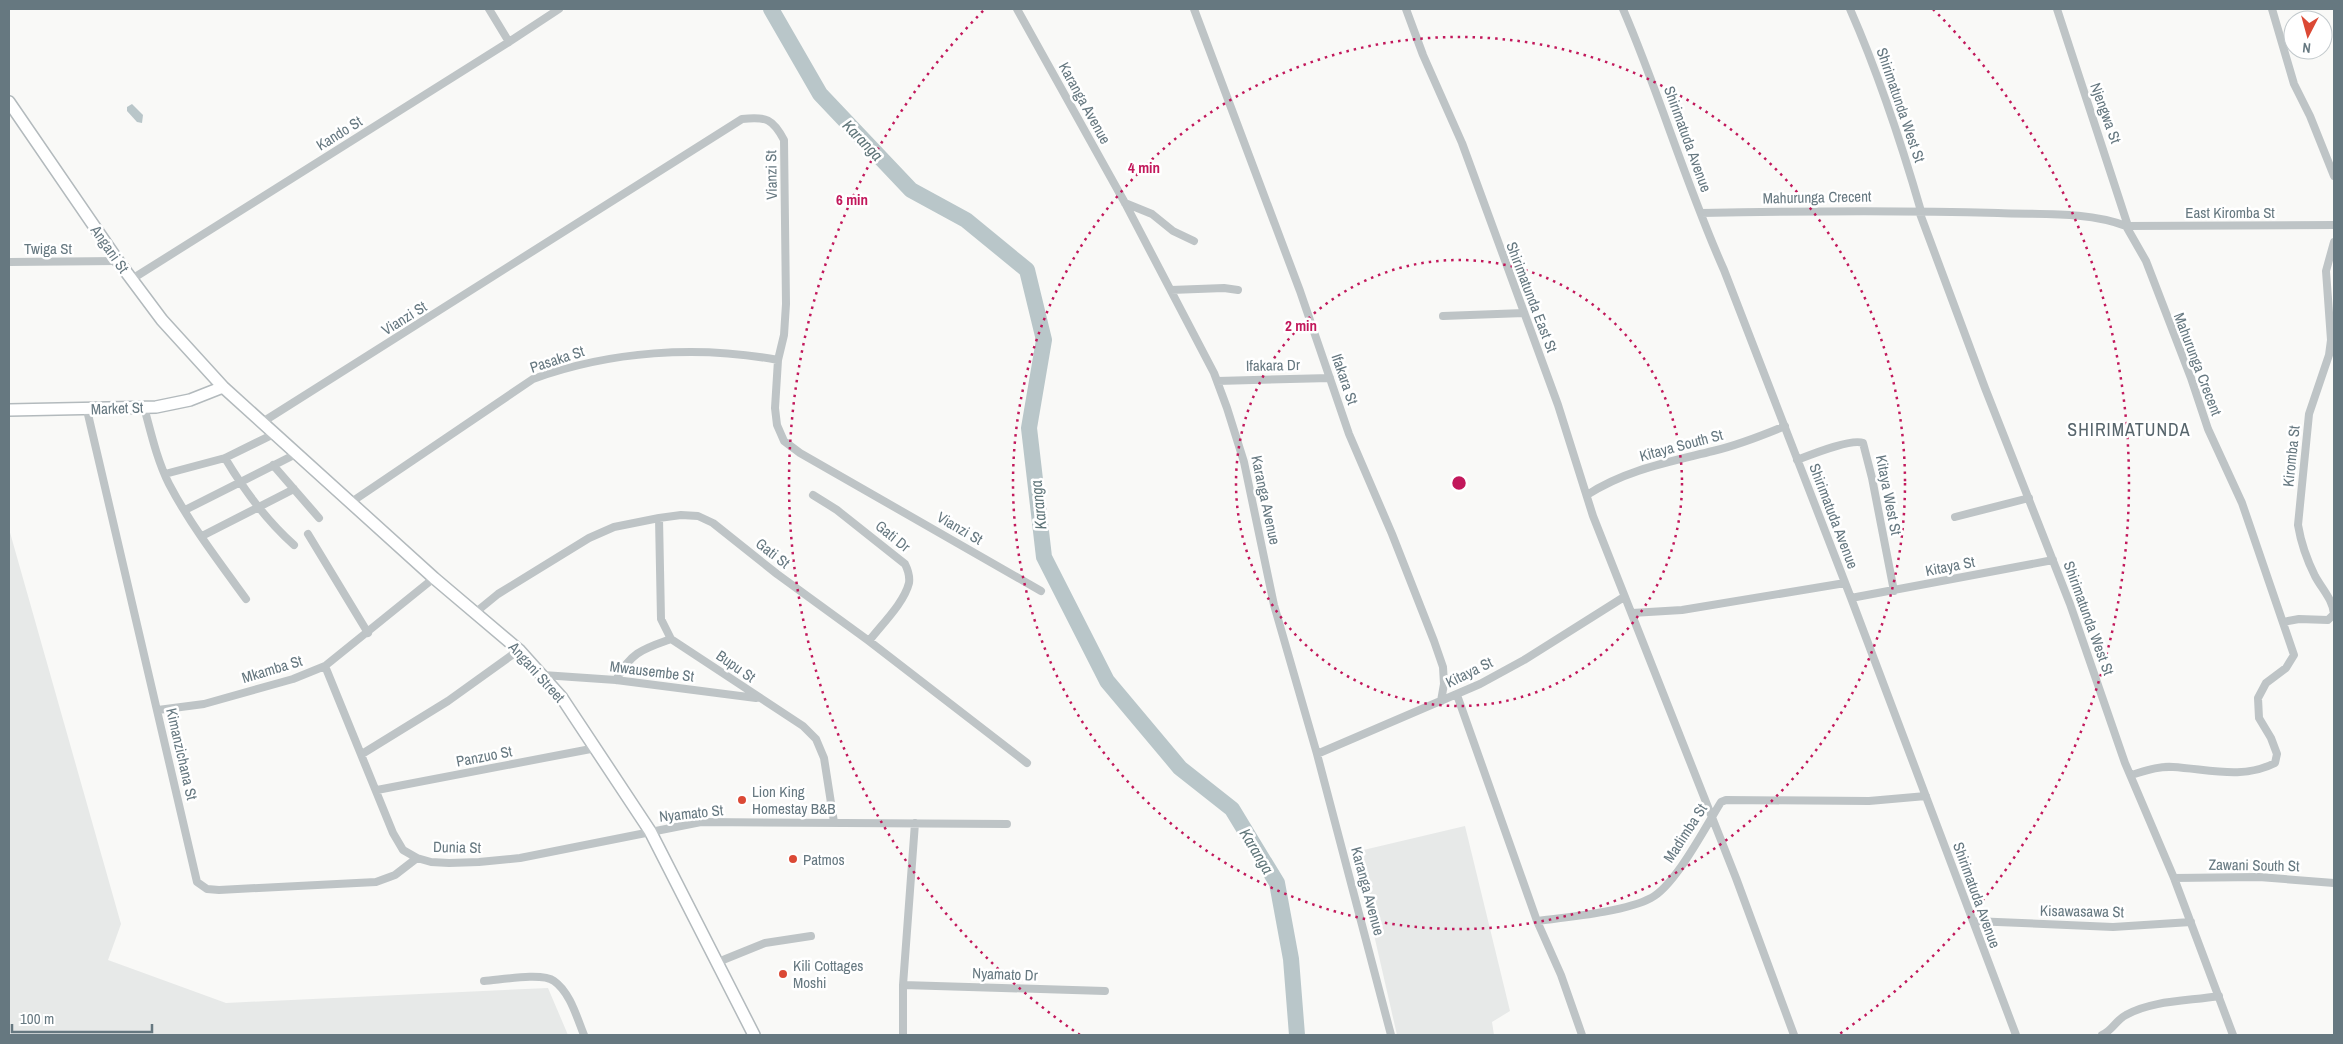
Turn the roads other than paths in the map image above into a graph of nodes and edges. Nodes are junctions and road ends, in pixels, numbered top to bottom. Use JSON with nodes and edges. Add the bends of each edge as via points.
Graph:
{"nodes":[{"id":1,"x":489,"y":9,"type":"edge"},
{"id":2,"x":559,"y":9,"type":"edge"},
{"id":3,"x":1017,"y":9,"type":"edge"},
{"id":4,"x":1194,"y":9,"type":"edge"},
{"id":5,"x":1406,"y":9,"type":"edge"},
{"id":6,"x":1623,"y":9,"type":"edge"},
{"id":7,"x":1850,"y":9,"type":"edge"},
{"id":8,"x":2057,"y":9,"type":"edge"},
{"id":9,"x":2272,"y":9,"type":"edge"},
{"id":10,"x":509,"y":42,"type":"junction"},
{"id":11,"x":9,"y":102,"type":"edge"},
{"id":12,"x":2334,"y":176,"type":"edge"},
{"id":13,"x":1125,"y":203,"type":"junction"},
{"id":14,"x":1920,"y":211,"type":"junction"},
{"id":15,"x":1701,"y":213,"type":"junction"},
{"id":16,"x":2334,"y":225,"type":"edge"},
{"id":17,"x":2127,"y":226,"type":"junction"},
{"id":18,"x":1194,"y":241,"type":"dead end"},
{"id":19,"x":2334,"y":242,"type":"edge"},
{"id":20,"x":118,"y":261,"type":"junction"},
{"id":21,"x":9,"y":262,"type":"edge"},
{"id":22,"x":132,"y":279,"type":"junction"},
{"id":23,"x":1171,"y":290,"type":"junction"},
{"id":24,"x":1238,"y":290,"type":"dead end"},
{"id":25,"x":1524,"y":313,"type":"junction"},
{"id":26,"x":1443,"y":316,"type":"dead end"},
{"id":27,"x":778,"y":360,"type":"junction"},
{"id":28,"x":1330,"y":378,"type":"junction"},
{"id":29,"x":1217,"y":381,"type":"junction"},
{"id":30,"x":223,"y":387,"type":"junction"},
{"id":31,"x":144,"y":407,"type":"junction"},
{"id":32,"x":9,"y":410,"type":"edge"},
{"id":33,"x":87,"y":410,"type":"junction"},
{"id":34,"x":262,"y":423,"type":"junction"},
{"id":35,"x":1785,"y":426,"type":"junction"},
{"id":36,"x":274,"y":434,"type":"junction"},
{"id":37,"x":296,"y":454,"type":"junction"},
{"id":38,"x":224,"y":458,"type":"junction"},
{"id":39,"x":1797,"y":460,"type":"junction"},
{"id":40,"x":273,"y":465,"type":"junction"},
{"id":41,"x":165,"y":474,"type":"junction"},
{"id":42,"x":239,"y":482,"type":"junction"},
{"id":43,"x":294,"y":489,"type":"junction"},
{"id":44,"x":1587,"y":494,"type":"junction"},
{"id":45,"x":813,"y":495,"type":"dead end"},
{"id":46,"x":2029,"y":498,"type":"junction"},
{"id":47,"x":350,"y":503,"type":"junction"},
{"id":48,"x":261,"y":508,"type":"junction"},
{"id":49,"x":185,"y":510,"type":"junction"},
{"id":50,"x":1955,"y":517,"type":"dead end"},
{"id":51,"x":319,"y":518,"type":"dead end"},
{"id":52,"x":659,"y":518,"type":"junction"},
{"id":53,"x":308,"y":534,"type":"dead end"},
{"id":54,"x":202,"y":536,"type":"junction"},
{"id":55,"x":294,"y":545,"type":"dead end"},
{"id":56,"x":2053,"y":560,"type":"junction"},
{"id":57,"x":434,"y":578,"type":"junction"},
{"id":58,"x":1845,"y":583,"type":"junction"},
{"id":59,"x":1041,"y":591,"type":"dead end"},
{"id":60,"x":1894,"y":591,"type":"junction"},
{"id":61,"x":1624,"y":597,"type":"junction"},
{"id":62,"x":1851,"y":598,"type":"junction"},
{"id":63,"x":246,"y":599,"type":"dead end"},
{"id":64,"x":476,"y":612,"type":"junction"},
{"id":65,"x":1632,"y":613,"type":"junction"},
{"id":66,"x":2334,"y":614,"type":"edge"},
{"id":67,"x":2283,"y":622,"type":"junction"},
{"id":68,"x":368,"y":633,"type":"junction"},
{"id":69,"x":671,"y":639,"type":"junction"},
{"id":70,"x":869,"y":641,"type":"junction"},
{"id":71,"x":518,"y":650,"type":"junction"},
{"id":72,"x":325,"y":666,"type":"junction"},
{"id":73,"x":542,"y":675,"type":"junction"},
{"id":74,"x":616,"y":680,"type":"junction"},
{"id":75,"x":1457,"y":695,"type":"junction"},
{"id":76,"x":758,"y":698,"type":"junction"},
{"id":77,"x":1441,"y":701,"type":"junction"},
{"id":78,"x":158,"y":710,"type":"junction"},
{"id":79,"x":596,"y":748,"type":"junction"},
{"id":80,"x":362,"y":754,"type":"junction"},
{"id":81,"x":1317,"y":754,"type":"junction"},
{"id":82,"x":1027,"y":763,"type":"dead end"},
{"id":83,"x":2131,"y":775,"type":"junction"},
{"id":84,"x":377,"y":790,"type":"junction"},
{"id":85,"x":1926,"y":796,"type":"junction"},
{"id":86,"x":1713,"y":819,"type":"junction"},
{"id":87,"x":834,"y":822,"type":"junction"},
{"id":88,"x":915,"y":823,"type":"junction"},
{"id":89,"x":1006,"y":824,"type":"dead end"},
{"id":90,"x":650,"y":831,"type":"junction"},
{"id":91,"x":417,"y":858,"type":"junction"},
{"id":92,"x":2174,"y":878,"type":"junction"},
{"id":93,"x":2334,"y":883,"type":"edge"},
{"id":94,"x":1537,"y":921,"type":"junction"},
{"id":95,"x":1973,"y":922,"type":"junction"},
{"id":96,"x":2191,"y":922,"type":"junction"},
{"id":97,"x":811,"y":936,"type":"dead end"},
{"id":98,"x":718,"y":962,"type":"junction"},
{"id":99,"x":484,"y":981,"type":"dead end"},
{"id":100,"x":904,"y":984,"type":"junction"},
{"id":101,"x":1105,"y":991,"type":"dead end"},
{"id":102,"x":2219,"y":996,"type":"junction"},
{"id":103,"x":584,"y":1035,"type":"edge"},
{"id":104,"x":754,"y":1035,"type":"edge"},
{"id":105,"x":903,"y":1035,"type":"edge"},
{"id":106,"x":1391,"y":1035,"type":"edge"},
{"id":107,"x":1582,"y":1035,"type":"edge"},
{"id":108,"x":1794,"y":1035,"type":"edge"},
{"id":109,"x":2016,"y":1035,"type":"edge"},
{"id":110,"x":2102,"y":1035,"type":"edge"},
{"id":111,"x":2233,"y":1035,"type":"edge"}],
"edges":[{"from":1,"to":10,"type":"street"},
{"from":2,"to":10,"type":"street","name":"Kando St"},
{"from":3,"to":13,"type":"street","name":"Karanga Avenue"},
{"from":4,"to":28,"type":"street","name":"Ifakara St"},
{"from":5,"to":25,"type":"street","name":"Shirimatunda East St","via":[[1462,142]]},
{"from":6,"to":15,"type":"street","name":"Shirimatuda Avenue"},
{"from":7,"to":14,"type":"street","name":"Shirimatunda West St","via":[[1905,154]]},
{"from":8,"to":17,"type":"street","name":"Njengwa St"},
{"from":9,"to":12,"type":"street","via":[[2294,84]]},
{"from":10,"to":22,"type":"street","name":"Kando St"},
{"from":11,"to":20,"type":"street","name":"Angani St"},
{"from":13,"to":18,"type":"street","via":[[1152,214],[1173,231]]},
{"from":13,"to":23,"type":"street","name":"Karanga Avenue"},
{"from":14,"to":15,"type":"street","name":"Mahurunga Crecent"},
{"from":14,"to":17,"type":"street","name":"Mahurunga Crecent","via":[[2065,216]]},
{"from":14,"to":46,"type":"street","name":"Shirimatunda West St"},
{"from":15,"to":35,"type":"street","name":"Shirimatuda Avenue"},
{"from":16,"to":17,"type":"street","name":"East Kiromba St"},
{"from":17,"to":67,"type":"street","name":"Mahurunga Crecent","via":[[2146,261],[2208,429],[2242,503]]},
{"from":19,"to":66,"type":"street","name":"Kiromba St","via":[[2326,272],[2331,340],[2309,414],[2298,525],[2308,560],[2332,602]]},
{"from":20,"to":21,"type":"street","name":"Twiga St"},
{"from":20,"to":22,"type":"street","name":"Angani St"},
{"from":22,"to":30,"type":"street","name":"Angani St","via":[[162,320]]},
{"from":23,"to":24,"type":"street"},
{"from":23,"to":29,"type":"street","name":"Karanga Avenue"},
{"from":25,"to":26,"type":"street"},
{"from":25,"to":44,"type":"street","name":"Shirimatunda East St"},
{"from":27,"to":34,"type":"street","name":"Vianzi St","via":[[786,304],[784,140],[777,127],[758,117],[742,120]]},
{"from":27,"to":47,"type":"street","name":"Pasaka St","via":[[721,353],[668,353],[607,359],[564,368],[533,379]]},
{"from":27,"to":59,"type":"street","name":"Vianzi St","via":[[775,408],[777,425],[784,441],[800,454]]},
{"from":28,"to":29,"type":"street","name":"Ifakara Dr"},
{"from":28,"to":77,"type":"street","name":"Ifakara St","via":[[1349,434],[1443,667]]},
{"from":29,"to":81,"type":"street","name":"Karanga Avenue","via":[[1244,462],[1274,606]]},
{"from":30,"to":31,"type":"street","name":"Market St","via":[[190,400]]},
{"from":30,"to":34,"type":"street","name":"Angani Street"},
{"from":31,"to":33,"type":"street","name":"Market St"},
{"from":31,"to":41,"type":"street"},
{"from":32,"to":33,"type":"street","name":"Market St"},
{"from":33,"to":78,"type":"street","name":"Kimanzichana St"},
{"from":34,"to":36,"type":"street","name":"Angani Street"},
{"from":35,"to":39,"type":"street","name":"Shirimatuda Avenue"},
{"from":35,"to":44,"type":"street","name":"Kitaya South St","via":[[1749,441],[1614,478]]},
{"from":36,"to":37,"type":"street","name":"Angani Street"},
{"from":36,"to":38,"type":"street"},
{"from":37,"to":40,"type":"street"},
{"from":37,"to":47,"type":"street","name":"Angani Street"},
{"from":38,"to":41,"type":"street"},
{"from":38,"to":42,"type":"street"},
{"from":39,"to":58,"type":"street","name":"Shirimatuda Avenue"},
{"from":39,"to":60,"type":"street","name":"Kitaya West St","via":[[1863,443]]},
{"from":40,"to":42,"type":"street"},
{"from":40,"to":43,"type":"street"},
{"from":41,"to":49,"type":"street"},
{"from":42,"to":48,"type":"street"},
{"from":42,"to":49,"type":"street"},
{"from":43,"to":48,"type":"street"},
{"from":43,"to":51,"type":"street"},
{"from":44,"to":61,"type":"street","name":"Shirimatunda East St"},
{"from":45,"to":70,"type":"street","name":"Gati Dr","via":[[905,564],[908,584]]},
{"from":46,"to":50,"type":"street"},
{"from":46,"to":56,"type":"street","name":"Shirimatunda West St"},
{"from":47,"to":57,"type":"street","name":"Angani Street"},
{"from":48,"to":54,"type":"street"},
{"from":48,"to":55,"type":"street"},
{"from":49,"to":54,"type":"street"},
{"from":52,"to":64,"type":"street","name":"Gati St","via":[[614,527],[589,538],[498,594]]},
{"from":52,"to":69,"type":"street","via":[[661,619]]},
{"from":52,"to":70,"type":"street","name":"Gati St","via":[[698,516],[713,523]]},
{"from":53,"to":68,"type":"street"},
{"from":54,"to":63,"type":"street"},
{"from":56,"to":60,"type":"street","name":"Kitaya St"},
{"from":56,"to":83,"type":"street","name":"Shirimatunda West St"},
{"from":57,"to":64,"type":"street","name":"Angani Street"},
{"from":57,"to":68,"type":"street","name":"Mkamba St"},
{"from":58,"to":62,"type":"street","name":"Shirimatuda Avenue"},
{"from":58,"to":65,"type":"street","via":[[1690,609]]},
{"from":60,"to":62,"type":"street","name":"Kitaya St"},
{"from":61,"to":65,"type":"street","name":"Shirimatunda East St"},
{"from":61,"to":75,"type":"street","name":"Kitaya St","via":[[1524,660]]},
{"from":62,"to":85,"type":"street","name":"Shirimatuda Avenue"},
{"from":64,"to":71,"type":"street","name":"Angani Street"},
{"from":65,"to":86,"type":"street","name":"Shirimatunda East St"},
{"from":66,"to":67,"type":"street","name":"Kiromba St","via":[[2328,620]]},
{"from":67,"to":83,"type":"street","name":"Mahurunga Crecent","via":[[2294,655],[2286,668],[2260,690],[2258,703],[2259,718],[2277,754],[2275,763],[2250,771],[2223,773],[2172,767]]},
{"from":68,"to":72,"type":"street","name":"Mkamba St"},
{"from":69,"to":74,"type":"street","via":[[630,657]]},
{"from":69,"to":76,"type":"street","name":"Bupu St"},
{"from":70,"to":82,"type":"street","name":"Gati St"},
{"from":71,"to":73,"type":"street","name":"Angani Street"},
{"from":71,"to":80,"type":"street","via":[[448,701]]},
{"from":72,"to":78,"type":"street","name":"Mkamba St","via":[[294,679],[204,704]]},
{"from":72,"to":80,"type":"street","name":"Dunia St"},
{"from":73,"to":74,"type":"street","name":"Mwausembe St"},
{"from":73,"to":79,"type":"street","name":"Angani Street"},
{"from":74,"to":76,"type":"street","name":"Mwausembe St"},
{"from":75,"to":77,"type":"street","name":"Kitaya St"},
{"from":75,"to":94,"type":"street"},
{"from":76,"to":87,"type":"street","name":"Bupu St","via":[[803,726],[816,739],[824,758]]},
{"from":77,"to":81,"type":"street","name":"Kitaya St"},
{"from":78,"to":91,"type":"street","name":"Kimanzichana St","via":[[198,882],[207,888],[376,882],[395,875]]},
{"from":79,"to":84,"type":"street","name":"Panzuo St"},
{"from":79,"to":90,"type":"street","name":"Angani Street"},
{"from":80,"to":84,"type":"street","name":"Dunia St"},
{"from":81,"to":106,"type":"street","name":"Karanga Avenue"},
{"from":83,"to":92,"type":"street","name":"Shirimatunda West St"},
{"from":84,"to":91,"type":"street","name":"Dunia St","via":[[403,850]]},
{"from":85,"to":86,"type":"street","name":"Madimba St","via":[[1869,801],[1726,800],[1721,802]]},
{"from":85,"to":95,"type":"street","name":"Shirimatuda Avenue"},
{"from":86,"to":94,"type":"street","name":"Madimba St","via":[[1666,886],[1651,898],[1620,907]]},
{"from":86,"to":108,"type":"street","name":"Shirimatunda East St"},
{"from":87,"to":88,"type":"street","name":"Nyamato St"},
{"from":87,"to":90,"type":"street","name":"Nyamato St","via":[[700,822]]},
{"from":88,"to":89,"type":"street","name":"Nyamato St"},
{"from":88,"to":100,"type":"street"},
{"from":90,"to":91,"type":"street","name":"Dunia St","via":[[504,860],[449,863]]},
{"from":90,"to":98,"type":"street","name":"Angani Street"},
{"from":92,"to":93,"type":"street","name":"Zawani South St","via":[[2258,877]]},
{"from":92,"to":96,"type":"street","name":"Shirimatunda West St"},
{"from":94,"to":107,"type":"street"},
{"from":95,"to":96,"type":"street","name":"Kisawasawa St","via":[[2094,927]]},
{"from":95,"to":109,"type":"street","name":"Shirimatuda Avenue"},
{"from":96,"to":102,"type":"street","name":"Shirimatunda West St"},
{"from":97,"to":98,"type":"street","via":[[765,943]]},
{"from":98,"to":104,"type":"street","name":"Angani Street"},
{"from":99,"to":103,"type":"street","via":[[542,976],[553,980],[575,1012]]},
{"from":100,"to":101,"type":"street","name":"Nyamato Dr"},
{"from":100,"to":105,"type":"street"},
{"from":102,"to":110,"type":"street","via":[[2155,1005],[2127,1014]]},
{"from":102,"to":111,"type":"street","name":"Shirimatunda West St"}]}
